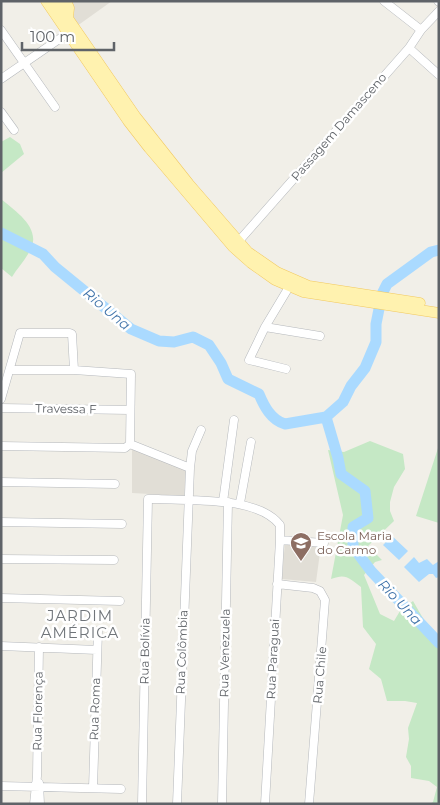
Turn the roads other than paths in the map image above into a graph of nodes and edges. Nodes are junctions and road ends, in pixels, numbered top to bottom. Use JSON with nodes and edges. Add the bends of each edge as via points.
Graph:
{"nodes":[{"id":1,"x":46,"y":1,"type":"edge"},
{"id":2,"x":56,"y":1,"type":"edge"},
{"id":3,"x":66,"y":1,"type":"edge"},
{"id":4,"x":384,"y":1,"type":"edge"},
{"id":5,"x":439,"y":11,"type":"edge"},
{"id":6,"x":68,"y":18,"type":"junction"},
{"id":7,"x":1,"y":30,"type":"edge"},
{"id":8,"x":421,"y":30,"type":"junction"},
{"id":9,"x":68,"y":33,"type":"junction"},
{"id":10,"x":409,"y":48,"type":"junction"},
{"id":11,"x":24,"y":63,"type":"junction"},
{"id":12,"x":439,"y":76,"type":"edge"},
{"id":13,"x":1,"y":80,"type":"edge"},
{"id":14,"x":55,"y":107,"type":"dead end"},
{"id":15,"x":1,"y":112,"type":"edge"},
{"id":16,"x":14,"y":130,"type":"dead end"},
{"id":17,"x":238,"y":242,"type":"junction"},
{"id":18,"x":289,"y":287,"type":"junction"},
{"id":19,"x":373,"y":299,"type":"junction"},
{"id":20,"x":388,"y":301,"type":"junction"},
{"id":21,"x":439,"y":306,"type":"edge"},
{"id":22,"x":439,"y":313,"type":"edge"},
{"id":23,"x":265,"y":327,"type":"junction"},
{"id":24,"x":320,"y":336,"type":"dead end"},
{"id":25,"x":286,"y":369,"type":"dead end"},
{"id":26,"x":10,"y":370,"type":"junction"},
{"id":27,"x":74,"y":370,"type":"junction"},
{"id":28,"x":1,"y":399,"type":"edge"},
{"id":29,"x":1,"y":408,"type":"edge"},
{"id":30,"x":130,"y":410,"type":"junction"},
{"id":31,"x":234,"y":420,"type":"dead end"},
{"id":32,"x":201,"y":430,"type":"dead end"},
{"id":33,"x":251,"y":442,"type":"dead end"},
{"id":34,"x":1,"y":446,"type":"edge"},
{"id":35,"x":128,"y":446,"type":"junction"},
{"id":36,"x":190,"y":468,"type":"junction"},
{"id":37,"x":1,"y":482,"type":"edge"},
{"id":38,"x":115,"y":484,"type":"dead end"},
{"id":39,"x":188,"y":500,"type":"junction"},
{"id":40,"x":226,"y":502,"type":"junction"},
{"id":41,"x":240,"y":503,"type":"junction"},
{"id":42,"x":1,"y":522,"type":"edge"},
{"id":43,"x":122,"y":524,"type":"dead end"},
{"id":44,"x":280,"y":540,"type":"junction"},
{"id":45,"x":324,"y":543,"type":"dead end"},
{"id":46,"x":1,"y":559,"type":"edge"},
{"id":47,"x":114,"y":560,"type":"dead end"},
{"id":48,"x":277,"y":584,"type":"junction"},
{"id":49,"x":1,"y":598,"type":"edge"},
{"id":50,"x":120,"y":601,"type":"dead end"},
{"id":51,"x":98,"y":631,"type":"dead end"},
{"id":52,"x":1,"y":646,"type":"edge"},
{"id":53,"x":39,"y":647,"type":"junction"},
{"id":54,"x":97,"y":650,"type":"junction"},
{"id":55,"x":1,"y":786,"type":"edge"},
{"id":56,"x":37,"y":787,"type":"junction"},
{"id":57,"x":93,"y":788,"type":"junction"},
{"id":58,"x":121,"y":789,"type":"dead end"},
{"id":59,"x":34,"y":804,"type":"edge"},
{"id":60,"x":40,"y":804,"type":"edge"},
{"id":61,"x":142,"y":804,"type":"edge"},
{"id":62,"x":177,"y":804,"type":"edge"},
{"id":63,"x":222,"y":804,"type":"edge"},
{"id":64,"x":265,"y":804,"type":"edge"},
{"id":65,"x":309,"y":804,"type":"edge"}],
"edges":[{"from":1,"to":9,"type":"main road"},
{"from":2,"to":6,"type":"main road"},
{"from":3,"to":6,"type":"main road"},
{"from":4,"to":8,"type":"street"},
{"from":5,"to":8,"type":"street","name":"Passagem Damasceno"},
{"from":6,"to":17,"type":"main road","via":[[136,117]]},
{"from":7,"to":11,"type":"street"},
{"from":8,"to":10,"type":"street","name":"Passagem Damasceno"},
{"from":9,"to":11,"type":"street"},
{"from":9,"to":18,"type":"main road","via":[[128,121],[233,247],[263,273]]},
{"from":10,"to":12,"type":"street"},
{"from":10,"to":17,"type":"street","name":"Passagem Damasceno"},
{"from":11,"to":13,"type":"street"},
{"from":11,"to":14,"type":"street"},
{"from":15,"to":16,"type":"street"},
{"from":17,"to":19,"type":"main road","via":[[267,266],[302,284]]},
{"from":18,"to":19,"type":"main road","via":[[314,294]]},
{"from":18,"to":23,"type":"street"},
{"from":19,"to":20,"type":"main road"},
{"from":20,"to":21,"type":"main road"},
{"from":20,"to":22,"type":"main road"},
{"from":23,"to":24,"type":"street"},
{"from":23,"to":25,"type":"street","via":[[249,360]]},
{"from":26,"to":27,"type":"street"},
{"from":26,"to":27,"type":"street","via":[[20,333],[72,334]]},
{"from":26,"to":28,"type":"street"},
{"from":27,"to":30,"type":"street","via":[[131,374]]},
{"from":29,"to":30,"type":"street","name":"Travessa F"},
{"from":30,"to":35,"type":"street"},
{"from":31,"to":40,"type":"street","name":"Rua Venezuela"},
{"from":32,"to":36,"type":"street","name":"Rua Colômbia","via":[[192,451]]},
{"from":33,"to":41,"type":"street"},
{"from":34,"to":35,"type":"street"},
{"from":35,"to":36,"type":"street"},
{"from":36,"to":39,"type":"street","name":"Rua Colômbia"},
{"from":37,"to":38,"type":"street"},
{"from":39,"to":40,"type":"street"},
{"from":39,"to":61,"type":"street","name":"Rua Bolívia","via":[[148,499]]},
{"from":39,"to":62,"type":"street","name":"Rua Colômbia"},
{"from":40,"to":41,"type":"street"},
{"from":40,"to":63,"type":"street","name":"Rua Venezuela"},
{"from":41,"to":44,"type":"street","name":"Rua Paraguai","via":[[272,517],[280,525]]},
{"from":42,"to":43,"type":"street"},
{"from":44,"to":45,"type":"street"},
{"from":44,"to":48,"type":"street","name":"Rua Paraguai"},
{"from":46,"to":47,"type":"street"},
{"from":48,"to":64,"type":"street","name":"Rua Paraguai"},
{"from":48,"to":65,"type":"street","name":"Rua Chile","via":[[320,591],[325,600]]},
{"from":49,"to":50,"type":"street"},
{"from":51,"to":54,"type":"street","name":"Rua Roma"},
{"from":52,"to":53,"type":"street"},
{"from":53,"to":54,"type":"street"},
{"from":53,"to":56,"type":"street","name":"Rua Florença"},
{"from":54,"to":57,"type":"street","name":"Rua Roma"},
{"from":55,"to":56,"type":"street"},
{"from":56,"to":57,"type":"street"},
{"from":56,"to":59,"type":"street","name":"Rua Florença"},
{"from":56,"to":60,"type":"street","name":"Rua Florença"},
{"from":57,"to":58,"type":"street"}]}
